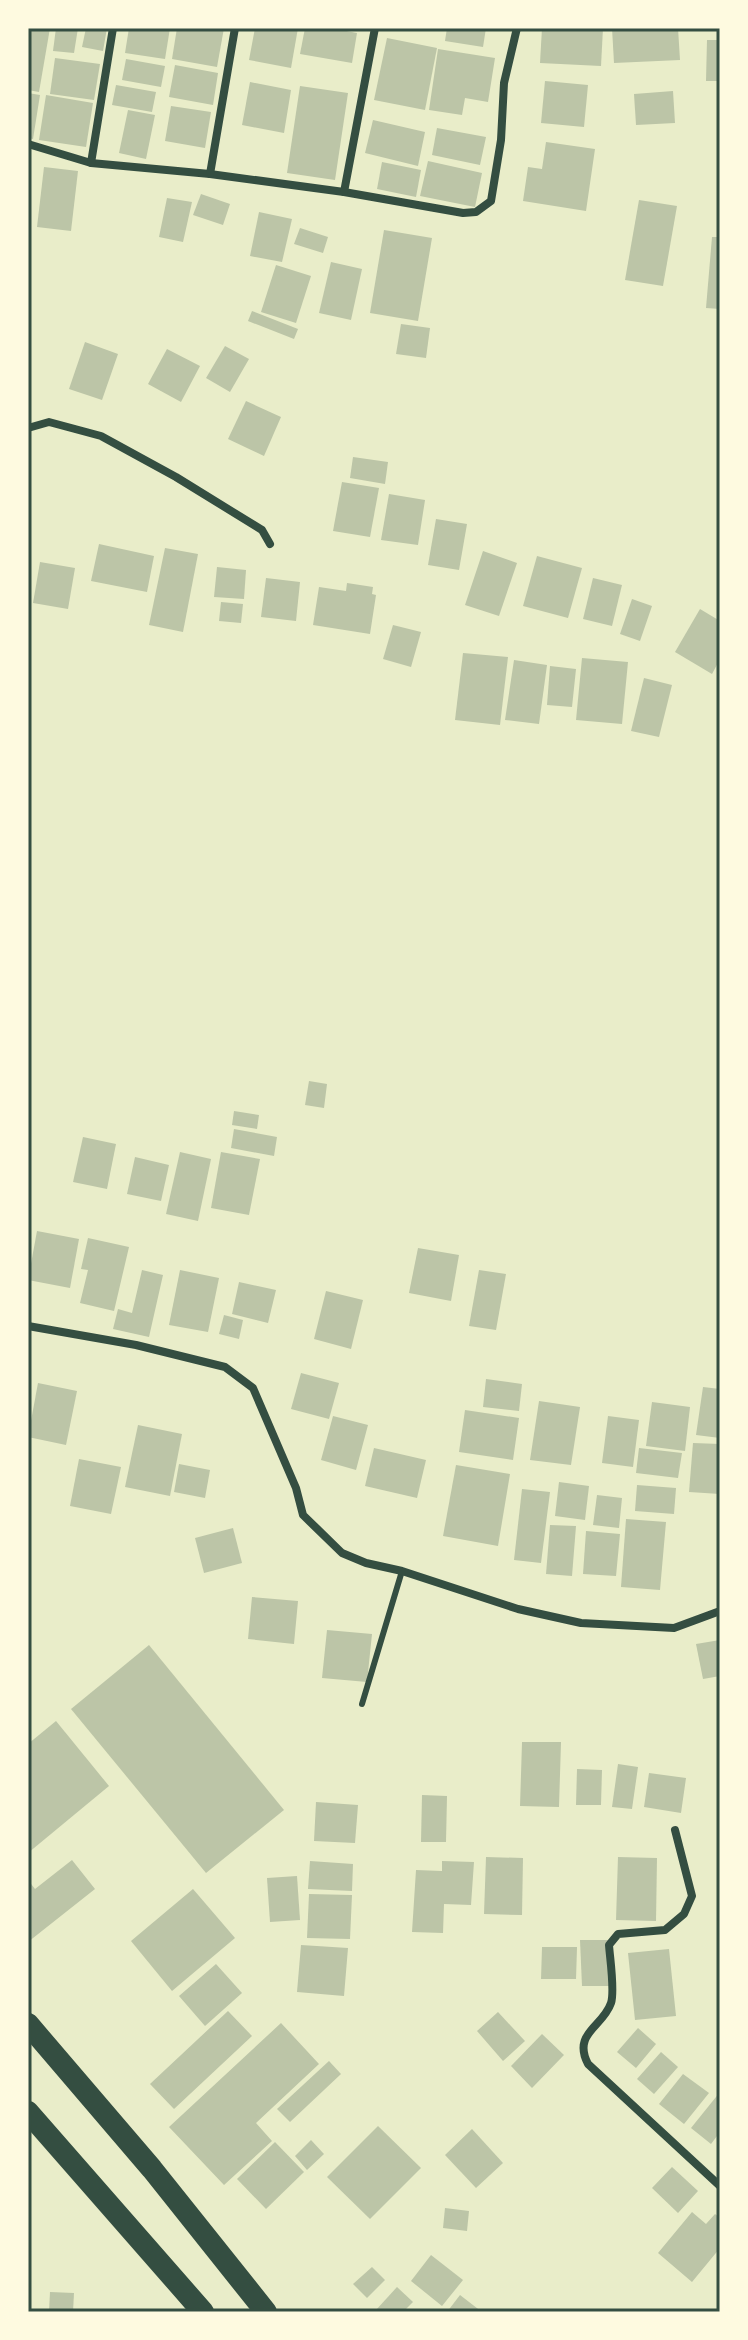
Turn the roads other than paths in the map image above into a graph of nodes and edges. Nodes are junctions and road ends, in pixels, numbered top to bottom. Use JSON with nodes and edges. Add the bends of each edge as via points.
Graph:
{"nodes":[{"id":1,"x":113,"y":28,"type":"edge"},
{"id":2,"x":235,"y":28,"type":"edge"},
{"id":3,"x":375,"y":28,"type":"edge"},
{"id":4,"x":517,"y":28,"type":"edge"},
{"id":5,"x":28,"y":144,"type":"edge"},
{"id":6,"x":91,"y":163,"type":"junction"},
{"id":7,"x":210,"y":174,"type":"junction"},
{"id":8,"x":344,"y":192,"type":"junction"},
{"id":9,"x":28,"y":428,"type":"edge"},
{"id":10,"x":270,"y":544,"type":"dead end"},
{"id":11,"x":28,"y":1326,"type":"edge"},
{"id":12,"x":402,"y":1571,"type":"junction"},
{"id":13,"x":720,"y":1611,"type":"edge"},
{"id":14,"x":362,"y":1704,"type":"dead end"},
{"id":15,"x":675,"y":1830,"type":"dead end"},
{"id":16,"x":28,"y":2024,"type":"edge"},
{"id":17,"x":28,"y":2112,"type":"edge"},
{"id":18,"x":720,"y":2186,"type":"edge"},
{"id":19,"x":203,"y":2312,"type":"edge"},
{"id":20,"x":266,"y":2312,"type":"edge"}],
"edges":[{"from":1,"to":6,"type":"street"},
{"from":2,"to":7,"type":"street"},
{"from":3,"to":8,"type":"street"},
{"from":4,"to":8,"type":"street","via":[[504,83],[491,201],[484,208],[463,213]]},
{"from":5,"to":6,"type":"street"},
{"from":6,"to":7,"type":"street"},
{"from":7,"to":8,"type":"street"},
{"from":9,"to":10,"type":"street","via":[[49,422],[101,436],[262,530]]},
{"from":11,"to":12,"type":"street","via":[[225,1367],[253,1388],[303,1515],[342,1553]]},
{"from":12,"to":13,"type":"street","via":[[518,1609],[581,1623],[674,1628]]},
{"from":12,"to":14,"type":"lane"},
{"from":15,"to":18,"type":"street","via":[[692,1896],[684,1914],[665,1930],[618,1934],[609,1945],[612,2003],[583,2042],[583,2055]]},
{"from":16,"to":20,"type":"highway"},
{"from":17,"to":19,"type":"highway"}]}
